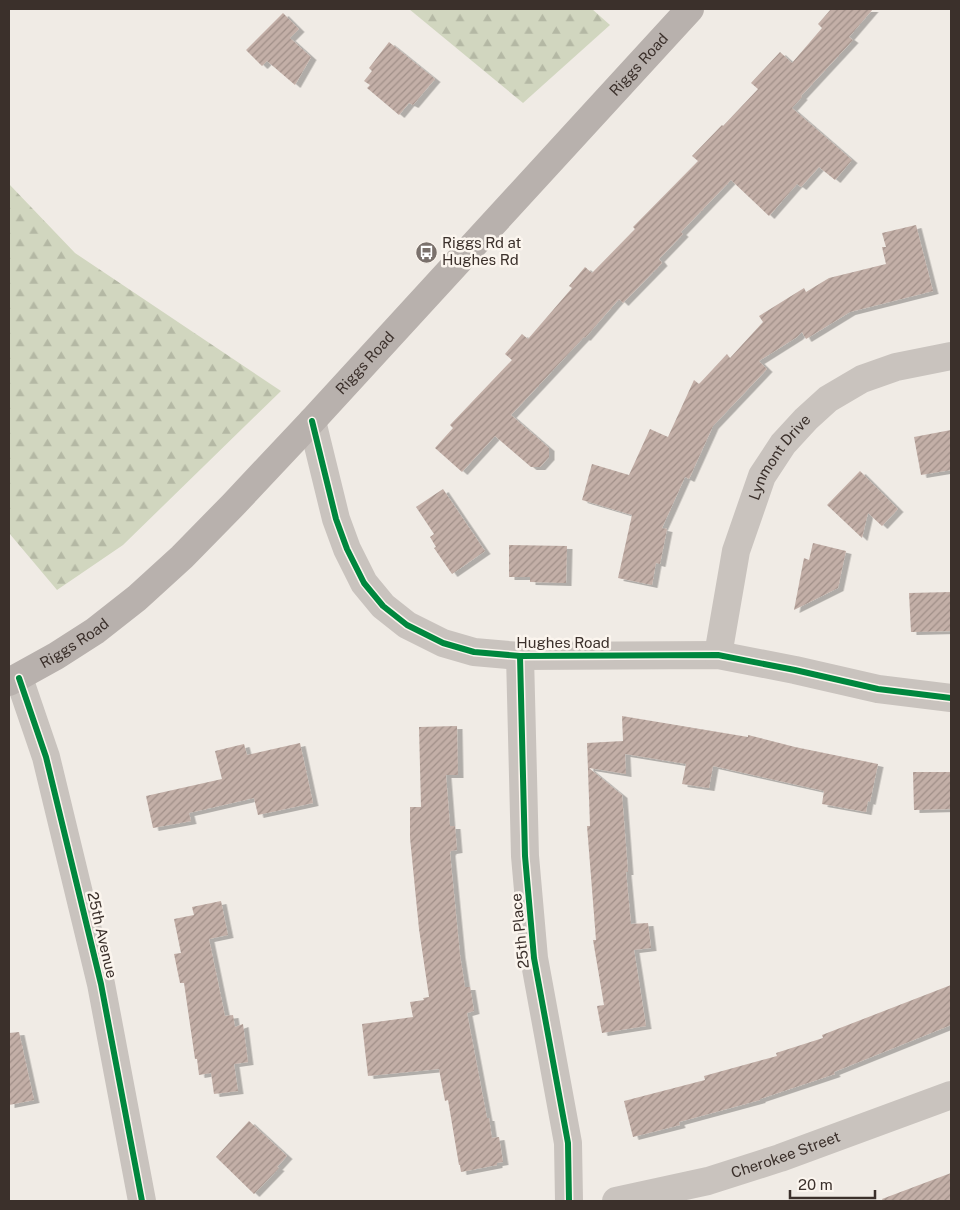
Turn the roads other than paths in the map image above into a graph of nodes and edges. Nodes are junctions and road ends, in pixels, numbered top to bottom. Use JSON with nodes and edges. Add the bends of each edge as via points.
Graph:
{"nodes":[{"id":1,"x":690,"y":9,"type":"edge"},
{"id":2,"x":951,"y":356,"type":"edge"},
{"id":3,"x":312,"y":421,"type":"junction"},
{"id":4,"x":718,"y":655,"type":"junction"},
{"id":5,"x":520,"y":656,"type":"junction"},
{"id":6,"x":14,"y":680,"type":"edge"},
{"id":7,"x":951,"y":698,"type":"edge"},
{"id":8,"x":951,"y":1095,"type":"edge"},
{"id":9,"x":142,"y":1201,"type":"edge"},
{"id":10,"x":569,"y":1201,"type":"edge"},
{"id":11,"x":616,"y":1201,"type":"edge"}],
"edges":[{"from":1,"to":3,"type":"main road","name":"Riggs Road"},
{"from":2,"to":4,"type":"street","name":"Lynmont Drive","via":[[896,367],[862,379],[828,399],[783,444],[762,476],[736,551]]},
{"from":3,"to":5,"type":"street","name":"Hughes Road","via":[[336,519],[347,549],[364,583],[383,606],[407,625],[443,643],[474,652]]},
{"from":3,"to":6,"type":"main road","name":"Riggs Road","via":[[189,551],[137,598],[95,631]]},
{"from":4,"to":5,"type":"street","name":"Hughes Road"},
{"from":4,"to":7,"type":"street","name":"Hughes Road","via":[[878,689]]},
{"from":5,"to":10,"type":"street","name":"25th Place","via":[[525,856],[534,958],[568,1143]]},
{"from":6,"to":9,"type":"street","name":"25th Avenue","via":[[46,757],[101,984]]},
{"from":8,"to":11,"type":"street","name":"Cherokee Street","via":[[708,1181]]}]}
